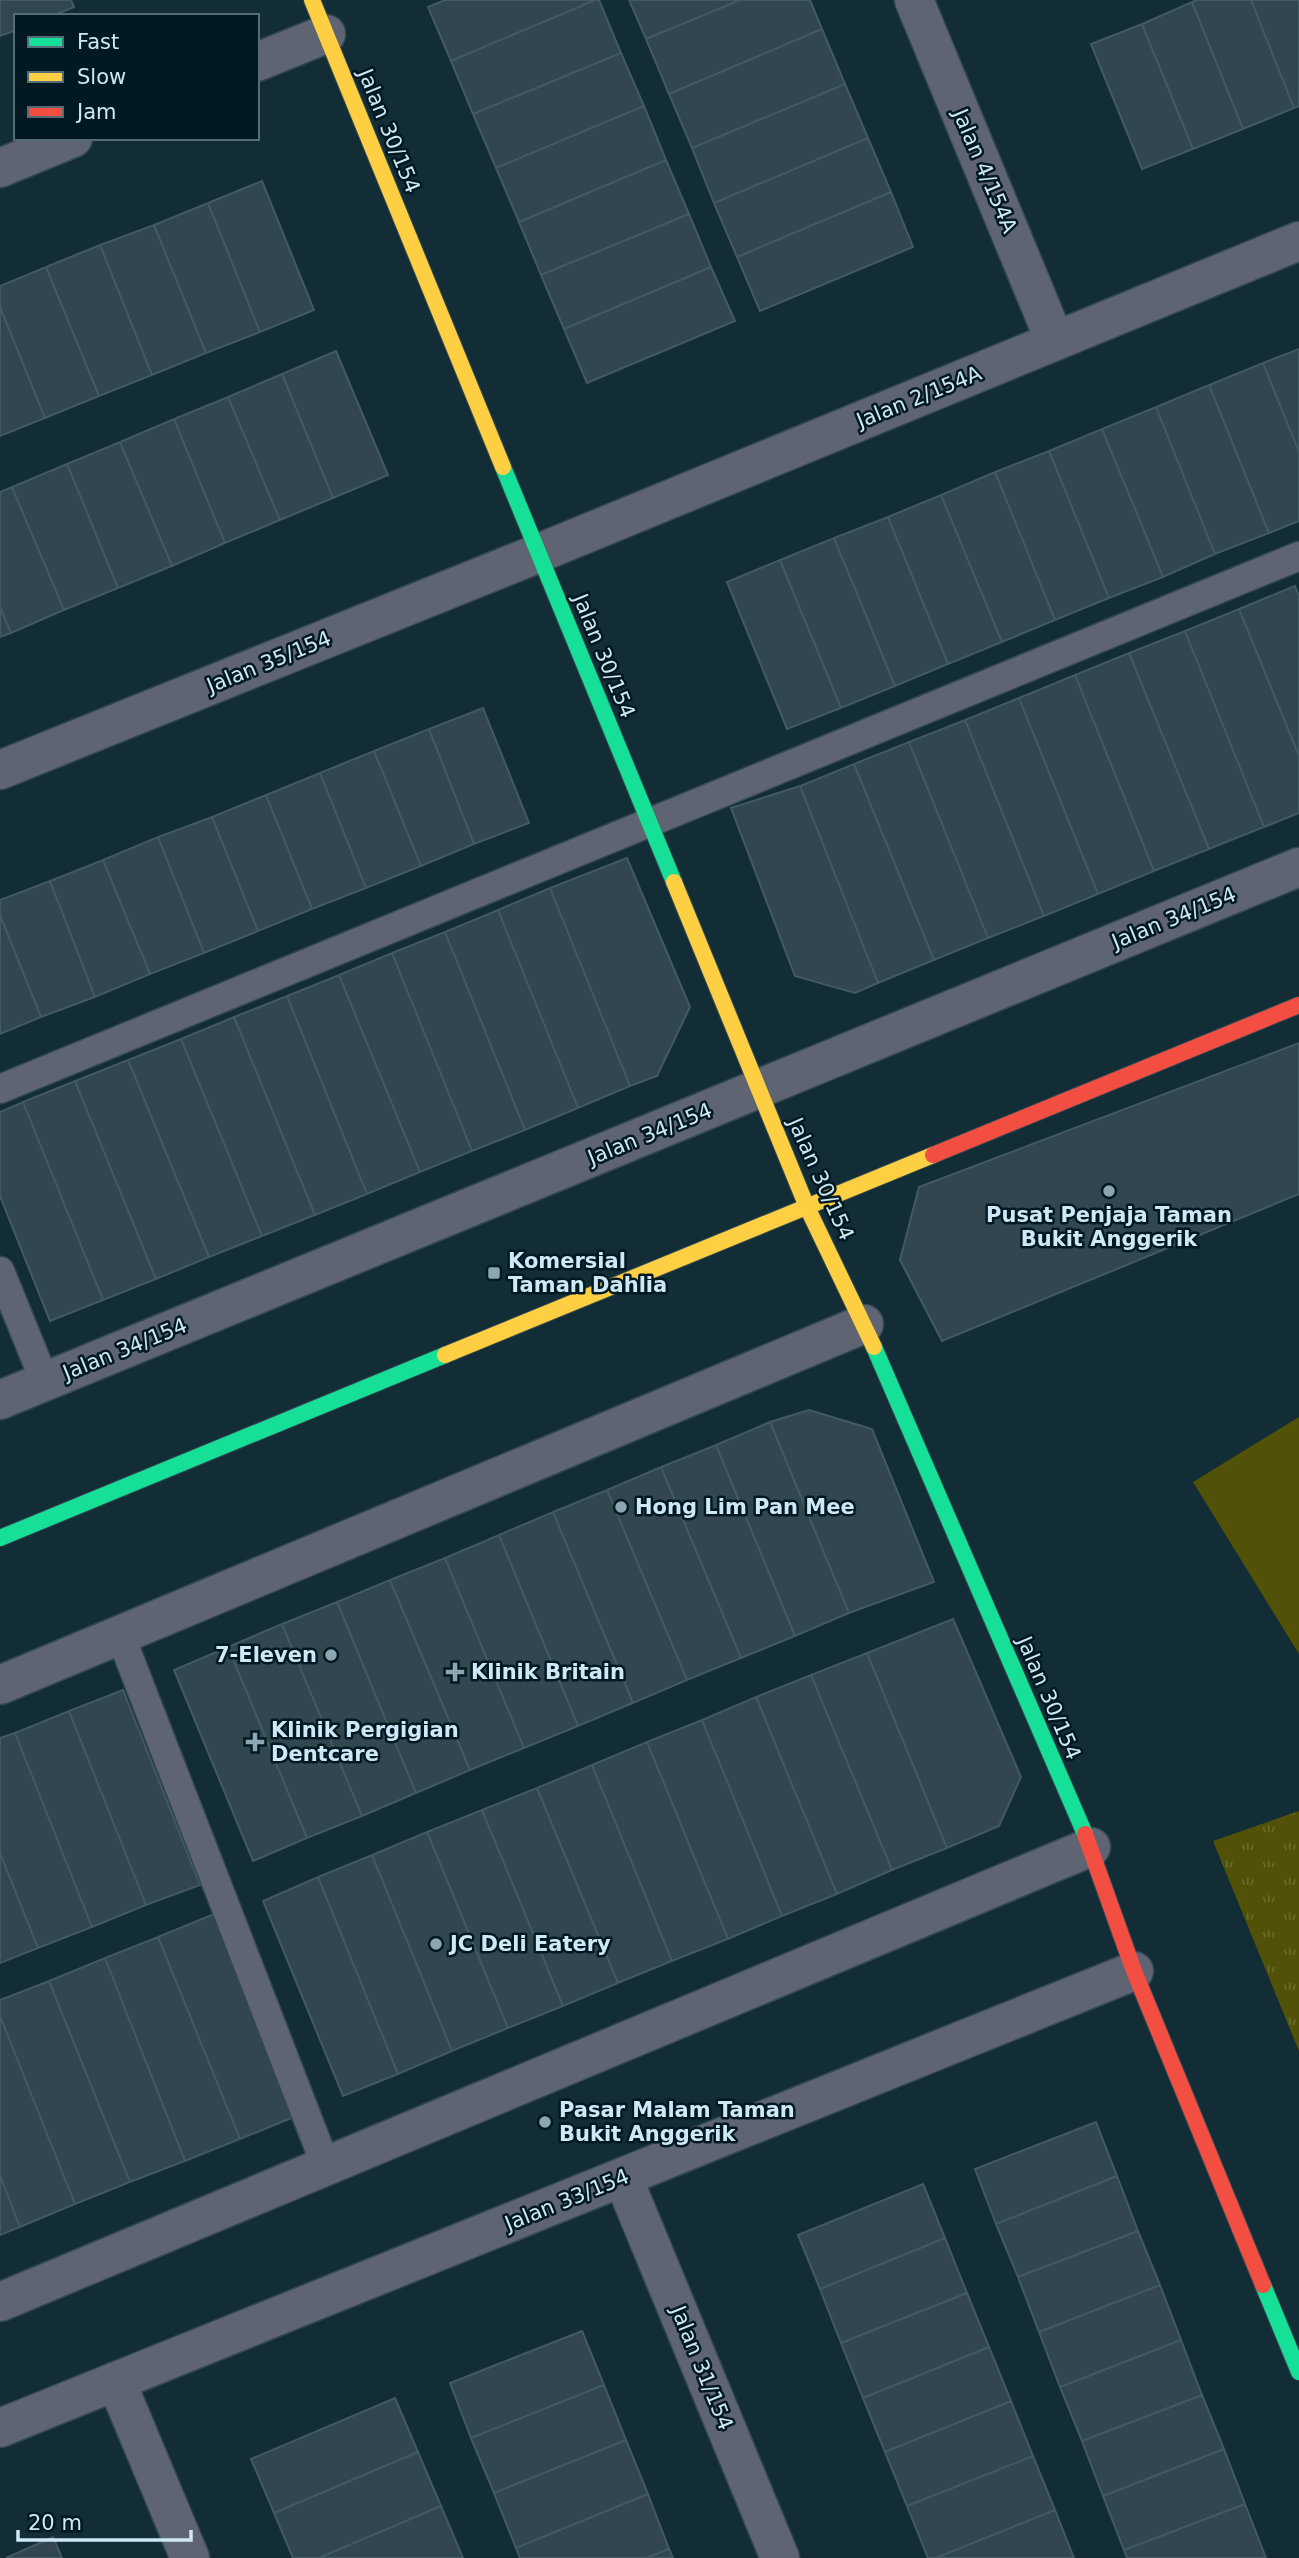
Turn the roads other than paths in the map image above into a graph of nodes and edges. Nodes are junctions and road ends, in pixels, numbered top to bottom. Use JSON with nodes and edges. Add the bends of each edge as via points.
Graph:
{"nodes":[{"id":1,"x":914,"y":0,"type":"edge"},
{"id":2,"x":319,"y":17,"type":"edge"},
{"id":3,"x":259,"y":61,"type":"edge"},
{"id":4,"x":68,"y":140,"type":"edge"},
{"id":5,"x":0,"y":168,"type":"edge"},
{"id":6,"x":1299,"y":241,"type":"edge"},
{"id":7,"x":1055,"y":341,"type":"junction"},
{"id":8,"x":539,"y":553,"type":"junction"},
{"id":9,"x":1299,"y":556,"type":"edge"},
{"id":10,"x":0,"y":770,"type":"edge"},
{"id":11,"x":650,"y":822,"type":"junction"},
{"id":12,"x":1299,"y":867,"type":"edge"},
{"id":13,"x":1299,"y":1005,"type":"edge"},
{"id":14,"x":0,"y":1089,"type":"edge"},
{"id":15,"x":759,"y":1089,"type":"junction"},
{"id":16,"x":807,"y":1207,"type":"junction"},
{"id":17,"x":0,"y":1271,"type":"edge"},
{"id":18,"x":864,"y":1324,"type":"junction"},
{"id":19,"x":45,"y":1382,"type":"junction"},
{"id":20,"x":0,"y":1400,"type":"edge"},
{"id":21,"x":0,"y":1538,"type":"edge"},
{"id":22,"x":121,"y":1637,"type":"junction"},
{"id":23,"x":0,"y":1685,"type":"edge"},
{"id":24,"x":1091,"y":1847,"type":"junction"},
{"id":25,"x":1134,"y":1971,"type":"junction"},
{"id":26,"x":326,"y":2166,"type":"junction"},
{"id":27,"x":624,"y":2178,"type":"junction"},
{"id":28,"x":0,"y":2302,"type":"edge"},
{"id":29,"x":1299,"y":2372,"type":"edge"},
{"id":30,"x":116,"y":2382,"type":"junction"},
{"id":31,"x":0,"y":2428,"type":"edge"},
{"id":32,"x":190,"y":2558,"type":"edge"},
{"id":33,"x":780,"y":2558,"type":"edge"}],
"edges":[{"from":1,"to":7,"type":"street","name":"Jalan 4/154A"},
{"from":2,"to":3,"type":"street"},
{"from":2,"to":8,"type":"street","name":"Jalan 30/154"},
{"from":4,"to":5,"type":"street"},
{"from":6,"to":7,"type":"street","name":"Jalan 2/154A"},
{"from":7,"to":8,"type":"street","name":"Jalan 2/154A"},
{"from":8,"to":10,"type":"street","name":"Jalan 35/154"},
{"from":8,"to":11,"type":"street","name":"Jalan 30/154"},
{"from":9,"to":11,"type":"lane"},
{"from":11,"to":14,"type":"lane"},
{"from":11,"to":15,"type":"street","name":"Jalan 30/154"},
{"from":12,"to":15,"type":"street","name":"Jalan 34/154"},
{"from":13,"to":16,"type":"street"},
{"from":15,"to":16,"type":"street","name":"Jalan 30/154"},
{"from":15,"to":19,"type":"street","name":"Jalan 34/154"},
{"from":16,"to":18,"type":"street","name":"Jalan 30/154"},
{"from":16,"to":21,"type":"street"},
{"from":17,"to":19,"type":"lane"},
{"from":18,"to":22,"type":"street"},
{"from":18,"to":24,"type":"street","name":"Jalan 30/154"},
{"from":19,"to":20,"type":"street","name":"Jalan 34/154"},
{"from":22,"to":23,"type":"street"},
{"from":22,"to":26,"type":"lane"},
{"from":24,"to":25,"type":"street","name":"Jalan 30/154"},
{"from":24,"to":26,"type":"street"},
{"from":25,"to":27,"type":"street","name":"Jalan 33/154"},
{"from":25,"to":29,"type":"street","name":"Jalan 30/154"},
{"from":26,"to":28,"type":"street"},
{"from":27,"to":30,"type":"street","name":"Jalan 33/154"},
{"from":27,"to":33,"type":"street","name":"Jalan 31/154"},
{"from":30,"to":31,"type":"street","name":"Jalan 33/154"},
{"from":30,"to":32,"type":"street"}]}
